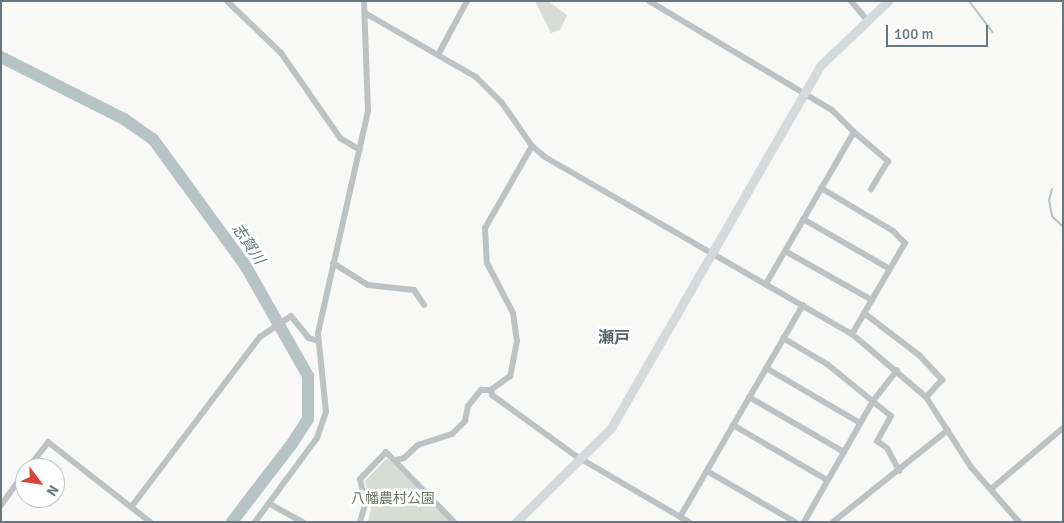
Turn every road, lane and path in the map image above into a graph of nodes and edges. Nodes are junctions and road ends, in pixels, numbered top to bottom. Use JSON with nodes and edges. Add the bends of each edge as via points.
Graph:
{"nodes":[{"id":1,"x":227,"y":1,"type":"edge"},
{"id":2,"x":364,"y":1,"type":"edge"},
{"id":3,"x":467,"y":1,"type":"edge"},
{"id":4,"x":649,"y":1,"type":"edge"},
{"id":5,"x":851,"y":1,"type":"edge"},
{"id":6,"x":888,"y":1,"type":"edge"},
{"id":7,"x":365,"y":13,"type":"junction"},
{"id":8,"x":867,"y":20,"type":"junction"},
{"id":9,"x":439,"y":53,"type":"junction"},
{"id":10,"x":803,"y":95,"type":"junction"},
{"id":11,"x":854,"y":132,"type":"junction"},
{"id":12,"x":532,"y":146,"type":"junction"},
{"id":13,"x":360,"y":150,"type":"junction"},
{"id":14,"x":821,"y":188,"type":"junction"},
{"id":15,"x":871,"y":188,"type":"dead end"},
{"id":16,"x":803,"y":219,"type":"junction"},
{"id":17,"x":785,"y":251,"type":"junction"},
{"id":18,"x":712,"y":253,"type":"junction"},
{"id":19,"x":333,"y":263,"type":"junction"},
{"id":20,"x":890,"y":269,"type":"junction"},
{"id":21,"x":766,"y":284,"type":"junction"},
{"id":22,"x":872,"y":300,"type":"junction"},
{"id":23,"x":424,"y":304,"type":"dead end"},
{"id":24,"x":803,"y":305,"type":"junction"},
{"id":25,"x":864,"y":313,"type":"junction"},
{"id":26,"x":852,"y":334,"type":"junction"},
{"id":27,"x":783,"y":338,"type":"junction"},
{"id":28,"x":318,"y":341,"type":"junction"},
{"id":29,"x":766,"y":368,"type":"junction"},
{"id":30,"x":897,"y":370,"type":"junction"},
{"id":31,"x":490,"y":390,"type":"junction"},
{"id":32,"x":749,"y":397,"type":"junction"},
{"id":33,"x":926,"y":397,"type":"junction"},
{"id":34,"x":873,"y":401,"type":"junction"},
{"id":35,"x":860,"y":423,"type":"junction"},
{"id":36,"x":733,"y":426,"type":"junction"},
{"id":37,"x":1063,"y":428,"type":"edge"},
{"id":38,"x":948,"y":430,"type":"junction"},
{"id":39,"x":844,"y":452,"type":"junction"},
{"id":40,"x":36,"y":458,"type":"edge"},
{"id":41,"x":396,"y":460,"type":"junction"},
{"id":42,"x":582,"y":460,"type":"junction"},
{"id":43,"x":707,"y":471,"type":"junction"},
{"id":44,"x":899,"y":471,"type":"junction"},
{"id":45,"x":827,"y":480,"type":"junction"},
{"id":46,"x":15,"y":486,"type":"edge"},
{"id":47,"x":991,"y":489,"type":"junction"},
{"id":48,"x":270,"y":504,"type":"junction"},
{"id":49,"x":1,"y":505,"type":"edge"},
{"id":50,"x":132,"y":506,"type":"junction"},
{"id":51,"x":680,"y":517,"type":"junction"},
{"id":52,"x":150,"y":522,"type":"edge"},
{"id":53,"x":256,"y":522,"type":"edge"},
{"id":54,"x":302,"y":522,"type":"edge"},
{"id":55,"x":360,"y":522,"type":"edge"},
{"id":56,"x":454,"y":522,"type":"edge"},
{"id":57,"x":516,"y":522,"type":"edge"},
{"id":58,"x":689,"y":522,"type":"edge"},
{"id":59,"x":795,"y":522,"type":"edge"},
{"id":60,"x":804,"y":522,"type":"edge"},
{"id":61,"x":833,"y":522,"type":"edge"},
{"id":62,"x":1019,"y":522,"type":"edge"}],
"edges":[{"from":1,"to":13,"type":"street","via":[[281,54],[340,138]]},
{"from":2,"to":7,"type":"street"},
{"from":3,"to":9,"type":"street"},
{"from":4,"to":10,"type":"street"},
{"from":5,"to":8,"type":"street"},
{"from":6,"to":8,"type":"street"},
{"from":7,"to":9,"type":"street"},
{"from":7,"to":13,"type":"street","via":[[368,106]]},
{"from":8,"to":10,"type":"street","via":[[829,56]]},
{"from":9,"to":12,"type":"street","via":[[490,90]]},
{"from":10,"to":11,"type":"street","via":[[832,110]]},
{"from":10,"to":18,"type":"street"},
{"from":11,"to":14,"type":"street"},
{"from":11,"to":15,"type":"street","via":[[888,161]]},
{"from":12,"to":18,"type":"street"},
{"from":12,"to":31,"type":"street","via":[[485,228],[487,263],[513,313],[517,341],[510,376]]},
{"from":13,"to":19,"type":"street"},
{"from":14,"to":16,"type":"street"},
{"from":14,"to":20,"type":"street","via":[[894,231],[905,243]]},
{"from":16,"to":17,"type":"street"},
{"from":16,"to":20,"type":"street"},
{"from":17,"to":21,"type":"street"},
{"from":17,"to":22,"type":"street"},
{"from":18,"to":21,"type":"street"},
{"from":18,"to":42,"type":"street","via":[[611,428]]},
{"from":19,"to":23,"type":"street","via":[[368,285],[414,290]]},
{"from":19,"to":28,"type":"street"},
{"from":20,"to":22,"type":"street"},
{"from":21,"to":24,"type":"street"},
{"from":22,"to":25,"type":"street"},
{"from":24,"to":26,"type":"street"},
{"from":24,"to":27,"type":"street"},
{"from":25,"to":26,"type":"street"},
{"from":25,"to":33,"type":"street","via":[[938,375],[942,382]]},
{"from":26,"to":30,"type":"street"},
{"from":27,"to":29,"type":"street"},
{"from":27,"to":34,"type":"street","via":[[827,364]]},
{"from":28,"to":48,"type":"street","via":[[326,412],[317,438]]},
{"from":28,"to":50,"type":"street","via":[[309,338],[295,318],[289,317],[260,337]]},
{"from":29,"to":32,"type":"street"},
{"from":29,"to":35,"type":"street"},
{"from":30,"to":33,"type":"street"},
{"from":30,"to":34,"type":"street"},
{"from":31,"to":41,"type":"street","via":[[481,390],[468,406],[465,421],[452,434],[418,445],[404,458]]},
{"from":31,"to":42,"type":"street","via":[[493,398],[503,406]]},
{"from":32,"to":36,"type":"street"},
{"from":32,"to":39,"type":"street"},
{"from":33,"to":38,"type":"street"},
{"from":34,"to":35,"type":"street"},
{"from":34,"to":44,"type":"street","via":[[891,416],[877,441],[887,448]]},
{"from":35,"to":39,"type":"street"},
{"from":36,"to":43,"type":"street"},
{"from":36,"to":45,"type":"street"},
{"from":37,"to":47,"type":"street"},
{"from":38,"to":44,"type":"street"},
{"from":38,"to":47,"type":"street"},
{"from":39,"to":45,"type":"street"},
{"from":40,"to":50,"type":"street","via":[[48,442]]},
{"from":41,"to":55,"type":"street","via":[[386,452],[360,479],[365,504]]},
{"from":41,"to":56,"type":"street"},
{"from":42,"to":51,"type":"street"},
{"from":42,"to":57,"type":"street"},
{"from":43,"to":51,"type":"street"},
{"from":43,"to":59,"type":"street"},
{"from":44,"to":61,"type":"street"},
{"from":45,"to":60,"type":"street"},
{"from":46,"to":49,"type":"street"},
{"from":47,"to":62,"type":"street"},
{"from":48,"to":53,"type":"street"},
{"from":48,"to":54,"type":"street"},
{"from":50,"to":52,"type":"street"},
{"from":51,"to":58,"type":"street"}]}
